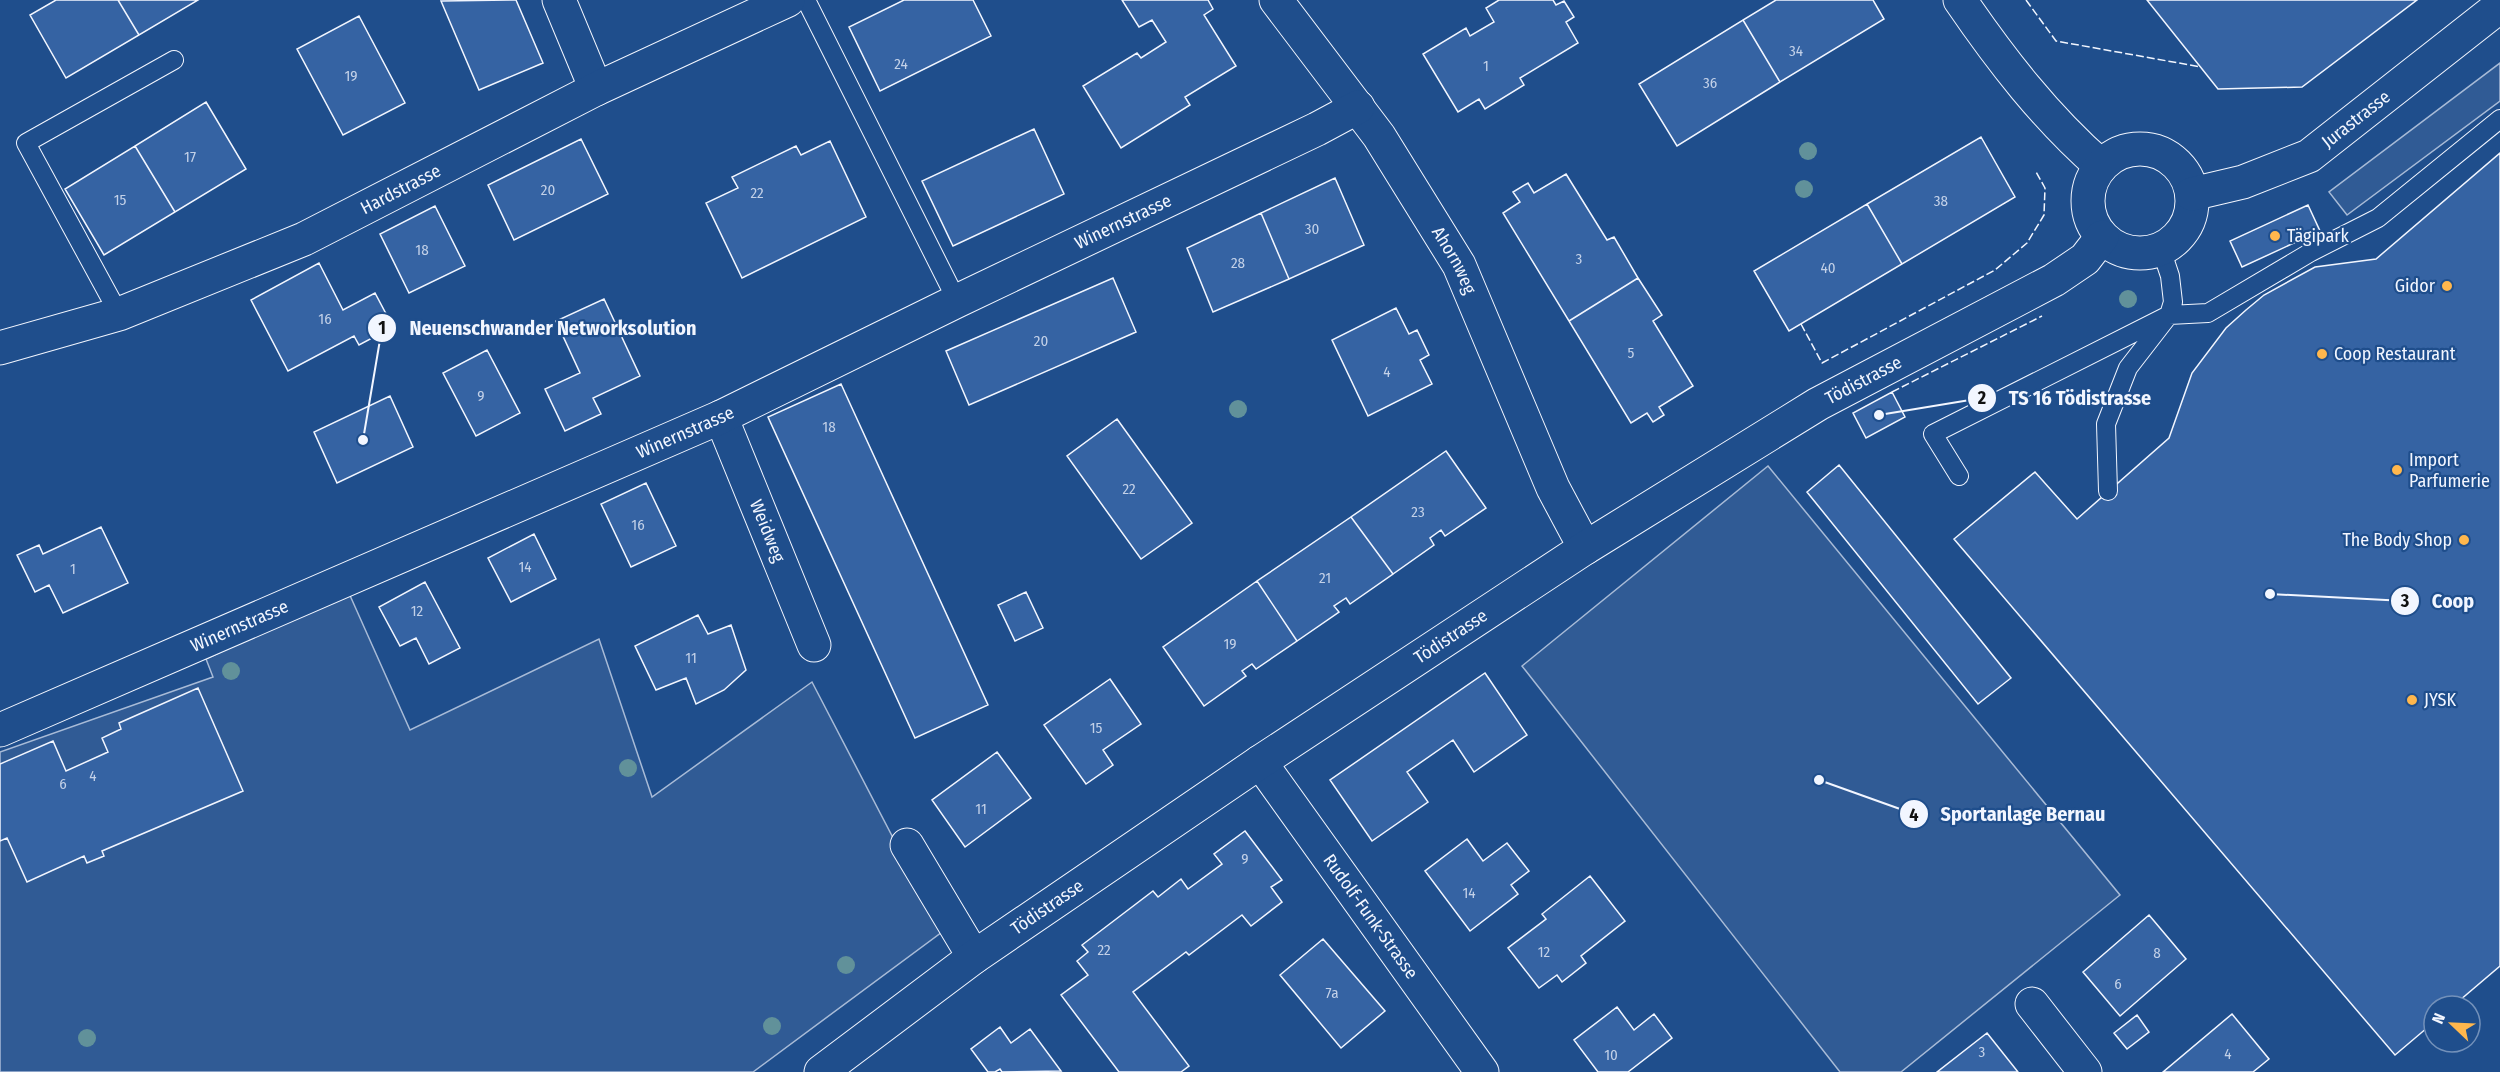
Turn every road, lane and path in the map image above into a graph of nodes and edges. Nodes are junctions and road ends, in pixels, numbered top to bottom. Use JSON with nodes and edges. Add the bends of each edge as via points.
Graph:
{"nodes":[{"id":1,"x":559,"y":0,"type":"edge"},
{"id":2,"x":788,"y":0,"type":"edge"},
{"id":3,"x":806,"y":0,"type":"edge"},
{"id":4,"x":1276,"y":0,"type":"edge"},
{"id":5,"x":1960,"y":0,"type":"edge"},
{"id":6,"x":2500,"y":6,"type":"edge"},
{"id":7,"x":741,"y":10,"type":"edge"},
{"id":8,"x":174,"y":60,"type":"dead end"},
{"id":9,"x":596,"y":89,"type":"junction"},
{"id":10,"x":1358,"y":106,"type":"junction"},
{"id":11,"x":2500,"y":119,"type":"edge"},
{"id":12,"x":2101,"y":166,"type":"junction"},
{"id":13,"x":2192,"y":194,"type":"junction"},
{"id":14,"x":2102,"y":237,"type":"junction"},
{"id":15,"x":2161,"y":249,"type":"junction"},
{"id":16,"x":957,"y":301,"type":"junction"},
{"id":17,"x":119,"y":314,"type":"junction"},
{"id":18,"x":2169,"y":315,"type":"junction"},
{"id":19,"x":0,"y":348,"type":"edge"},
{"id":20,"x":721,"y":417,"type":"junction"},
{"id":21,"x":1959,"y":476,"type":"dead end"},
{"id":22,"x":2108,"y":491,"type":"dead end"},
{"id":23,"x":1585,"y":548,"type":"junction"},
{"id":24,"x":813,"y":645,"type":"dead end"},
{"id":25,"x":0,"y":730,"type":"edge"},
{"id":26,"x":1260,"y":762,"type":"junction"},
{"id":27,"x":907,"y":845,"type":"dead end"},
{"id":28,"x":974,"y":957,"type":"junction"},
{"id":29,"x":2032,"y":1004,"type":"dead end"},
{"id":30,"x":821,"y":1072,"type":"edge"},
{"id":31,"x":1482,"y":1072,"type":"edge"},
{"id":32,"x":2085,"y":1072,"type":"edge"}],
"edges":[{"from":1,"to":9,"type":"street"},
{"from":2,"to":7,"type":"street","name":"Hardstrasse"},
{"from":3,"to":16,"type":"lane"},
{"from":4,"to":10,"type":"street","name":"Ahornweg"},
{"from":5,"to":12,"type":"street","via":[[2005,64],[2066,134]]},
{"from":6,"to":13,"type":"street","name":"Jurastrasse","via":[[2309,156],[2243,182]]},
{"from":7,"to":9,"type":"street","name":"Hardstrasse"},
{"from":8,"to":17,"type":"lane","via":[[26,143]]},
{"from":9,"to":17,"type":"street","name":"Hardstrasse","via":[[304,239]]},
{"from":10,"to":16,"type":"street","name":"Winernstrasse"},
{"from":10,"to":23,"type":"street","name":"Ahornweg","via":[[1459,265],[1553,488]]},
{"from":11,"to":18,"type":"lane","via":[[2378,218],[2311,252],[2208,313]]},
{"from":12,"to":13,"type":"street","via":[[2114,155],[2131,149],[2164,154],[2187,178]]},
{"from":12,"to":14,"type":"street","via":[[2088,194],[2093,225]]},
{"from":13,"to":15,"type":"street","via":[[2192,211],[2186,227]]},
{"from":14,"to":15,"type":"street","via":[[2129,252]]},
{"from":14,"to":23,"type":"street","name":"Tödistrasse","via":[[2085,259],[2054,280],[1818,404]]},
{"from":15,"to":18,"type":"lane","via":[[2171,284],[2173,302]]},
{"from":16,"to":20,"type":"street","name":"Winernstrasse"},
{"from":17,"to":19,"type":"street","name":"Hardstrasse"},
{"from":18,"to":21,"type":"lane","via":[[1933,434]]},
{"from":18,"to":22,"type":"lane","via":[[2128,368],[2106,423]]},
{"from":20,"to":24,"type":"street","name":"Weidweg"},
{"from":20,"to":25,"type":"street","name":"Winernstrasse"},
{"from":23,"to":26,"type":"street","name":"Tödistrasse"},
{"from":26,"to":28,"type":"street","name":"Tödistrasse"},
{"from":26,"to":31,"type":"street","name":"Rudolf-Funk-Strasse"},
{"from":27,"to":28,"type":"street"},
{"from":28,"to":30,"type":"street","name":"Tödistrasse"},
{"from":29,"to":32,"type":"street"}]}
